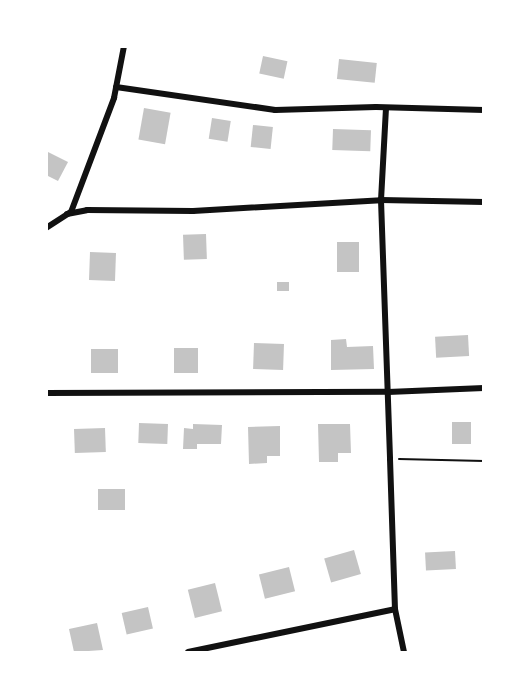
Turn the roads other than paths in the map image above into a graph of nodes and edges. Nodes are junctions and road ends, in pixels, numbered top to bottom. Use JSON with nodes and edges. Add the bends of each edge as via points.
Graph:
{"nodes":[{"id":1,"x":124,"y":46,"type":"edge"},
{"id":2,"x":116,"y":87,"type":"junction"},
{"id":3,"x":386,"y":108,"type":"junction"},
{"id":4,"x":483,"y":110,"type":"edge"},
{"id":5,"x":381,"y":200,"type":"junction"},
{"id":6,"x":483,"y":202,"type":"edge"},
{"id":7,"x":67,"y":214,"type":"junction"},
{"id":8,"x":46,"y":228,"type":"edge"},
{"id":9,"x":483,"y":388,"type":"edge"},
{"id":10,"x":388,"y":392,"type":"junction"},
{"id":11,"x":46,"y":393,"type":"edge"},
{"id":12,"x":395,"y":609,"type":"junction"},
{"id":13,"x":188,"y":652,"type":"edge"},
{"id":14,"x":404,"y":652,"type":"edge"}],
"edges":[{"from":1,"to":2,"type":"street"},
{"from":2,"to":3,"type":"street","via":[[275,110]]},
{"from":2,"to":7,"type":"street","via":[[75,202]]},
{"from":3,"to":4,"type":"street"},
{"from":3,"to":5,"type":"street"},
{"from":5,"to":6,"type":"street"},
{"from":5,"to":7,"type":"street","via":[[193,211],[87,210]]},
{"from":5,"to":10,"type":"street"},
{"from":7,"to":8,"type":"street"},
{"from":9,"to":10,"type":"street"},
{"from":10,"to":11,"type":"street"},
{"from":10,"to":12,"type":"street"},
{"from":12,"to":13,"type":"street"},
{"from":12,"to":14,"type":"street"}]}
